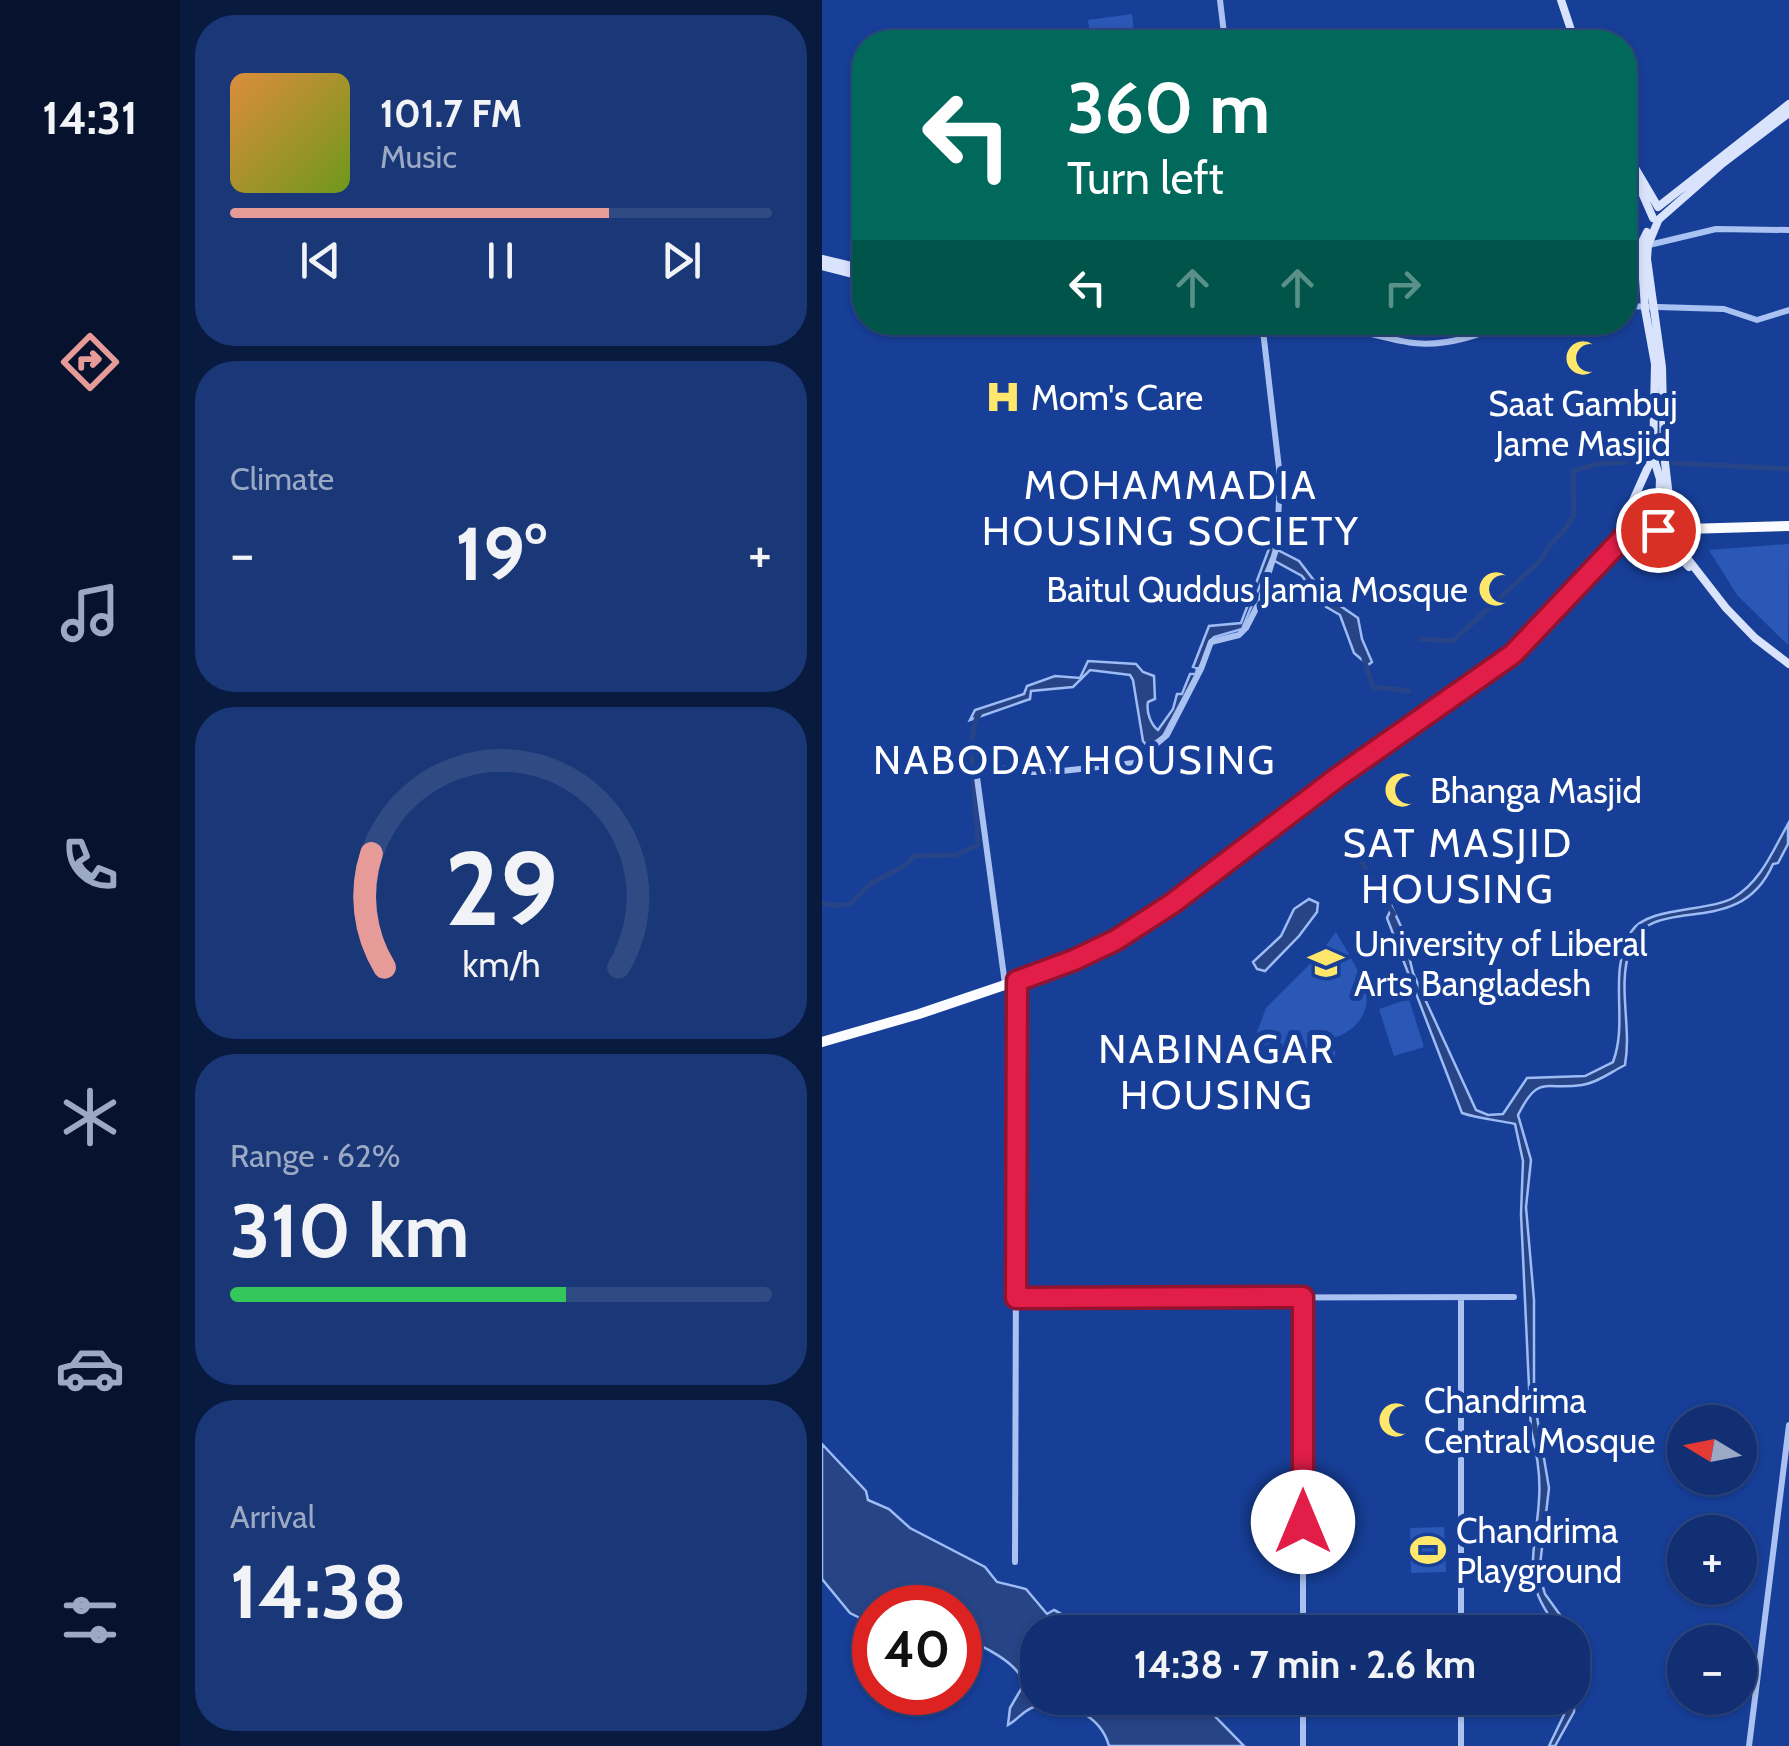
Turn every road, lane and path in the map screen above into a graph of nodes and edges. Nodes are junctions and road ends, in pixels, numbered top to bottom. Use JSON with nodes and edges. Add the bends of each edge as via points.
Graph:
{"nodes":[{"id":1,"x":1220,"y":0,"type":"edge"},
{"id":2,"x":1563,"y":0,"type":"edge"},
{"id":3,"x":1224,"y":30,"type":"edge"},
{"id":4,"x":1573,"y":30,"type":"edge"},
{"id":5,"x":1788,"y":104,"type":"edge"},
{"id":6,"x":1788,"y":113,"type":"edge"},
{"id":7,"x":1637,"y":174,"type":"edge"},
{"id":8,"x":1637,"y":180,"type":"edge"},
{"id":9,"x":1657,"y":213,"type":"junction"},
{"id":10,"x":1788,"y":230,"type":"edge"},
{"id":11,"x":1645,"y":243,"type":"junction"},
{"id":12,"x":1637,"y":250,"type":"edge"},
{"id":13,"x":822,"y":259,"type":"edge"},
{"id":14,"x":822,"y":266,"type":"edge"},
{"id":15,"x":852,"y":269,"type":"edge"},
{"id":16,"x":852,"y":271,"type":"edge"},
{"id":17,"x":1637,"y":307,"type":"edge"},
{"id":18,"x":1648,"y":308,"type":"junction"},
{"id":19,"x":1788,"y":310,"type":"edge"},
{"id":20,"x":1262,"y":335,"type":"edge"},
{"id":21,"x":1386,"y":335,"type":"edge"},
{"id":22,"x":1471,"y":335,"type":"edge"},
{"id":23,"x":1659,"y":389,"type":"junction"},
{"id":24,"x":1653,"y":456,"type":"junction"},
{"id":25,"x":1788,"y":526,"type":"edge"},
{"id":26,"x":1661,"y":532,"type":"junction"},
{"id":27,"x":1623,"y":538,"type":"junction"},
{"id":28,"x":1788,"y":664,"type":"edge"},
{"id":29,"x":1011,"y":983,"type":"junction"},
{"id":30,"x":822,"y":1042,"type":"edge"},
{"id":31,"x":1303,"y":1297,"type":"junction"},
{"id":32,"x":1460,"y":1297,"type":"junction"},
{"id":33,"x":1514,"y":1297,"type":"dead end"},
{"id":34,"x":1016,"y":1298,"type":"junction"},
{"id":35,"x":1788,"y":1425,"type":"edge"},
{"id":36,"x":1015,"y":1562,"type":"dead end"},
{"id":37,"x":1303,"y":1615,"type":"edge"},
{"id":38,"x":1461,"y":1615,"type":"edge"},
{"id":39,"x":1303,"y":1715,"type":"edge"},
{"id":40,"x":1461,"y":1715,"type":"edge"},
{"id":41,"x":1303,"y":1746,"type":"edge"},
{"id":42,"x":1461,"y":1746,"type":"edge"},
{"id":43,"x":1749,"y":1746,"type":"edge"}],
"edges":[{"from":1,"to":3,"type":"street"},
{"from":2,"to":4,"type":"main road"},
{"from":5,"to":9,"type":"main road"},
{"from":6,"to":9,"type":"main road"},
{"from":7,"to":9,"type":"main road"},
{"from":8,"to":9,"type":"main road"},
{"from":9,"to":11,"type":"main road"},
{"from":10,"to":11,"type":"street","via":[[1716,229]]},
{"from":11,"to":12,"type":"street"},
{"from":11,"to":18,"type":"main road"},
{"from":13,"to":15,"type":"main road"},
{"from":14,"to":16,"type":"main road"},
{"from":17,"to":18,"type":"street"},
{"from":18,"to":19,"type":"street","via":[[1724,309],[1757,320]]},
{"from":18,"to":23,"type":"main road"},
{"from":20,"to":29,"type":"street","via":[[1280,477],[1276,552],[1246,628],[1211,642],[1167,735],[1134,764],[976,770]]},
{"from":21,"to":22,"type":"street","via":[[1426,344]]},
{"from":23,"to":24,"type":"main road"},
{"from":23,"to":26,"type":"main road","via":[[1669,497]]},
{"from":24,"to":26,"type":"main road"},
{"from":24,"to":27,"type":"main road"},
{"from":25,"to":26,"type":"highway"},
{"from":26,"to":27,"type":"highway"},
{"from":26,"to":28,"type":"main road","via":[[1755,638]]},
{"from":27,"to":29,"type":"highway","via":[[1513,654],[1173,903],[1116,940]]},
{"from":29,"to":30,"type":"highway"},
{"from":29,"to":34,"type":"street"},
{"from":31,"to":32,"type":"street"},
{"from":31,"to":34,"type":"street"},
{"from":31,"to":37,"type":"street"},
{"from":32,"to":33,"type":"street"},
{"from":32,"to":38,"type":"street"},
{"from":34,"to":36,"type":"street"},
{"from":35,"to":43,"type":"street"},
{"from":39,"to":41,"type":"street"},
{"from":40,"to":42,"type":"street"}]}
